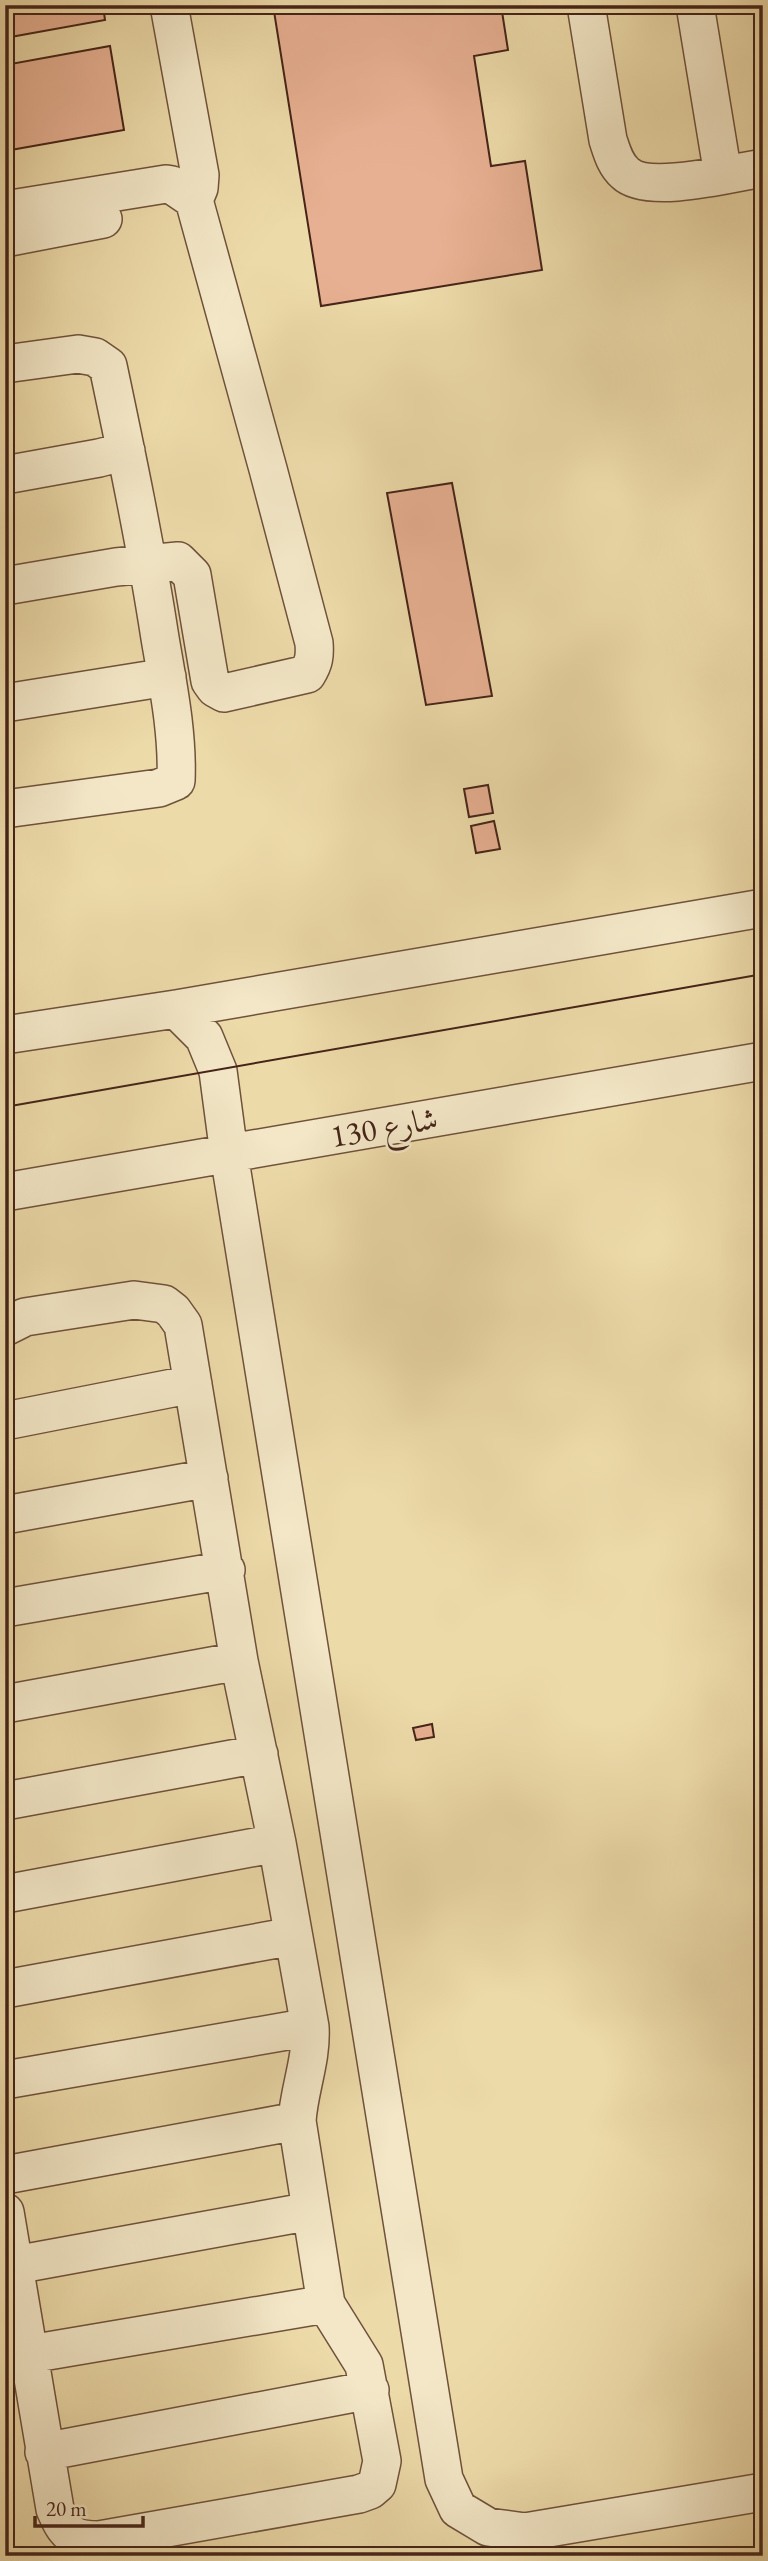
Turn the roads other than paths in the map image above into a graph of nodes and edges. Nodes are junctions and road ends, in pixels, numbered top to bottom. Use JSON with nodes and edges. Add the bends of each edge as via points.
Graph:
{"nodes":[{"id":1,"x":169,"y":5,"type":"edge"},
{"id":2,"x":586,"y":5,"type":"edge"},
{"id":3,"x":695,"y":5,"type":"edge"},
{"id":4,"x":763,"y":168,"type":"edge"},
{"id":5,"x":723,"y":175,"type":"junction"},
{"id":6,"x":194,"y":200,"type":"junction"},
{"id":7,"x":5,"y":210,"type":"edge"},
{"id":8,"x":5,"y":238,"type":"edge"},
{"id":9,"x":5,"y":365,"type":"edge"},
{"id":10,"x":126,"y":451,"type":"junction"},
{"id":11,"x":5,"y":475,"type":"edge"},
{"id":12,"x":148,"y":564,"type":"junction"},
{"id":13,"x":5,"y":586,"type":"edge"},
{"id":14,"x":167,"y":677,"type":"junction"},
{"id":15,"x":5,"y":703,"type":"edge"},
{"id":16,"x":5,"y":809,"type":"edge"},
{"id":17,"x":763,"y":908,"type":"edge"},
{"id":18,"x":176,"y":1009,"type":"junction"},
{"id":19,"x":5,"y":1035,"type":"edge"},
{"id":20,"x":763,"y":1061,"type":"edge"},
{"id":21,"x":229,"y":1154,"type":"junction"},
{"id":22,"x":5,"y":1192,"type":"edge"},
{"id":23,"x":5,"y":1327,"type":"edge"},
{"id":24,"x":193,"y":1384,"type":"junction"},
{"id":25,"x":5,"y":1421,"type":"edge"},
{"id":26,"x":209,"y":1478,"type":"junction"},
{"id":27,"x":5,"y":1515,"type":"edge"},
{"id":28,"x":226,"y":1570,"type":"junction"},
{"id":29,"x":5,"y":1608,"type":"edge"},
{"id":30,"x":239,"y":1661,"type":"junction"},
{"id":31,"x":5,"y":1704,"type":"edge"},
{"id":32,"x":259,"y":1754,"type":"junction"},
{"id":33,"x":5,"y":1801,"type":"edge"},
{"id":34,"x":277,"y":1843,"type":"junction"},
{"id":35,"x":5,"y":1894,"type":"edge"},
{"id":36,"x":293,"y":1936,"type":"junction"},
{"id":37,"x":5,"y":1989,"type":"edge"},
{"id":38,"x":310,"y":2027,"type":"junction"},
{"id":39,"x":5,"y":2080,"type":"edge"},
{"id":40,"x":297,"y":2121,"type":"junction"},
{"id":41,"x":5,"y":2175,"type":"edge"},
{"id":42,"x":311,"y":2211,"type":"junction"},
{"id":43,"x":5,"y":2212,"type":"edge"},
{"id":44,"x":15,"y":2265,"type":"junction"},
{"id":45,"x":327,"y":2304,"type":"junction"},
{"id":46,"x":30,"y":2354,"type":"junction"},
{"id":47,"x":370,"y":2390,"type":"junction"},
{"id":48,"x":44,"y":2452,"type":"junction"},
{"id":49,"x":763,"y":2492,"type":"edge"}],
"edges":[{"from":1,"to":6,"type":"street","via":[[200,175]]},
{"from":2,"to":5,"type":"street","via":[[615,161],[627,175],[647,182],[666,184]]},
{"from":3,"to":5,"type":"street"},
{"from":4,"to":5,"type":"street"},
{"from":6,"to":7,"type":"street","via":[[166,184]]},
{"from":6,"to":8,"type":"street"},
{"from":6,"to":12,"type":"street","via":[[314,643],[315,655],[307,674],[224,693],[215,688],[210,681],[192,575],[177,561]]},
{"from":9,"to":10,"type":"street","via":[[78,354],[108,366]]},
{"from":10,"to":11,"type":"street"},
{"from":10,"to":12,"type":"street"},
{"from":12,"to":13,"type":"street"},
{"from":12,"to":14,"type":"street"},
{"from":14,"to":15,"type":"street"},
{"from":14,"to":16,"type":"street","via":[[176,781],[159,788]]},
{"from":17,"to":18,"type":"street"},
{"from":18,"to":19,"type":"street"},
{"from":18,"to":21,"type":"street","via":[[204,1037],[218,1071]]},
{"from":20,"to":21,"type":"street","name":"شارع 130"},
{"from":21,"to":22,"type":"street","name":"شارع 130"},
{"from":21,"to":49,"type":"street","via":[[444,2479],[458,2509],[488,2527],[525,2532]]},
{"from":23,"to":24,"type":"street","via":[[25,1317],[120,1302],[164,1304],[183,1325]]},
{"from":24,"to":25,"type":"street"},
{"from":24,"to":26,"type":"street"},
{"from":26,"to":27,"type":"street"},
{"from":26,"to":28,"type":"street"},
{"from":28,"to":29,"type":"street"},
{"from":28,"to":30,"type":"street"},
{"from":30,"to":31,"type":"street"},
{"from":30,"to":32,"type":"street"},
{"from":32,"to":33,"type":"street"},
{"from":32,"to":34,"type":"street"},
{"from":34,"to":35,"type":"street"},
{"from":34,"to":36,"type":"street"},
{"from":36,"to":37,"type":"street"},
{"from":36,"to":38,"type":"street"},
{"from":38,"to":39,"type":"street"},
{"from":38,"to":40,"type":"street","via":[[311,2049]]},
{"from":40,"to":41,"type":"street"},
{"from":40,"to":42,"type":"street"},
{"from":42,"to":44,"type":"street"},
{"from":42,"to":45,"type":"street"},
{"from":43,"to":44,"type":"street"},
{"from":44,"to":46,"type":"street"},
{"from":45,"to":46,"type":"street"},
{"from":45,"to":47,"type":"street","via":[[364,2365]]},
{"from":46,"to":48,"type":"street"},
{"from":47,"to":48,"type":"street"},
{"from":47,"to":48,"type":"street","via":[[382,2461],[377,2484],[359,2494],[82,2540],[62,2526]]}]}
